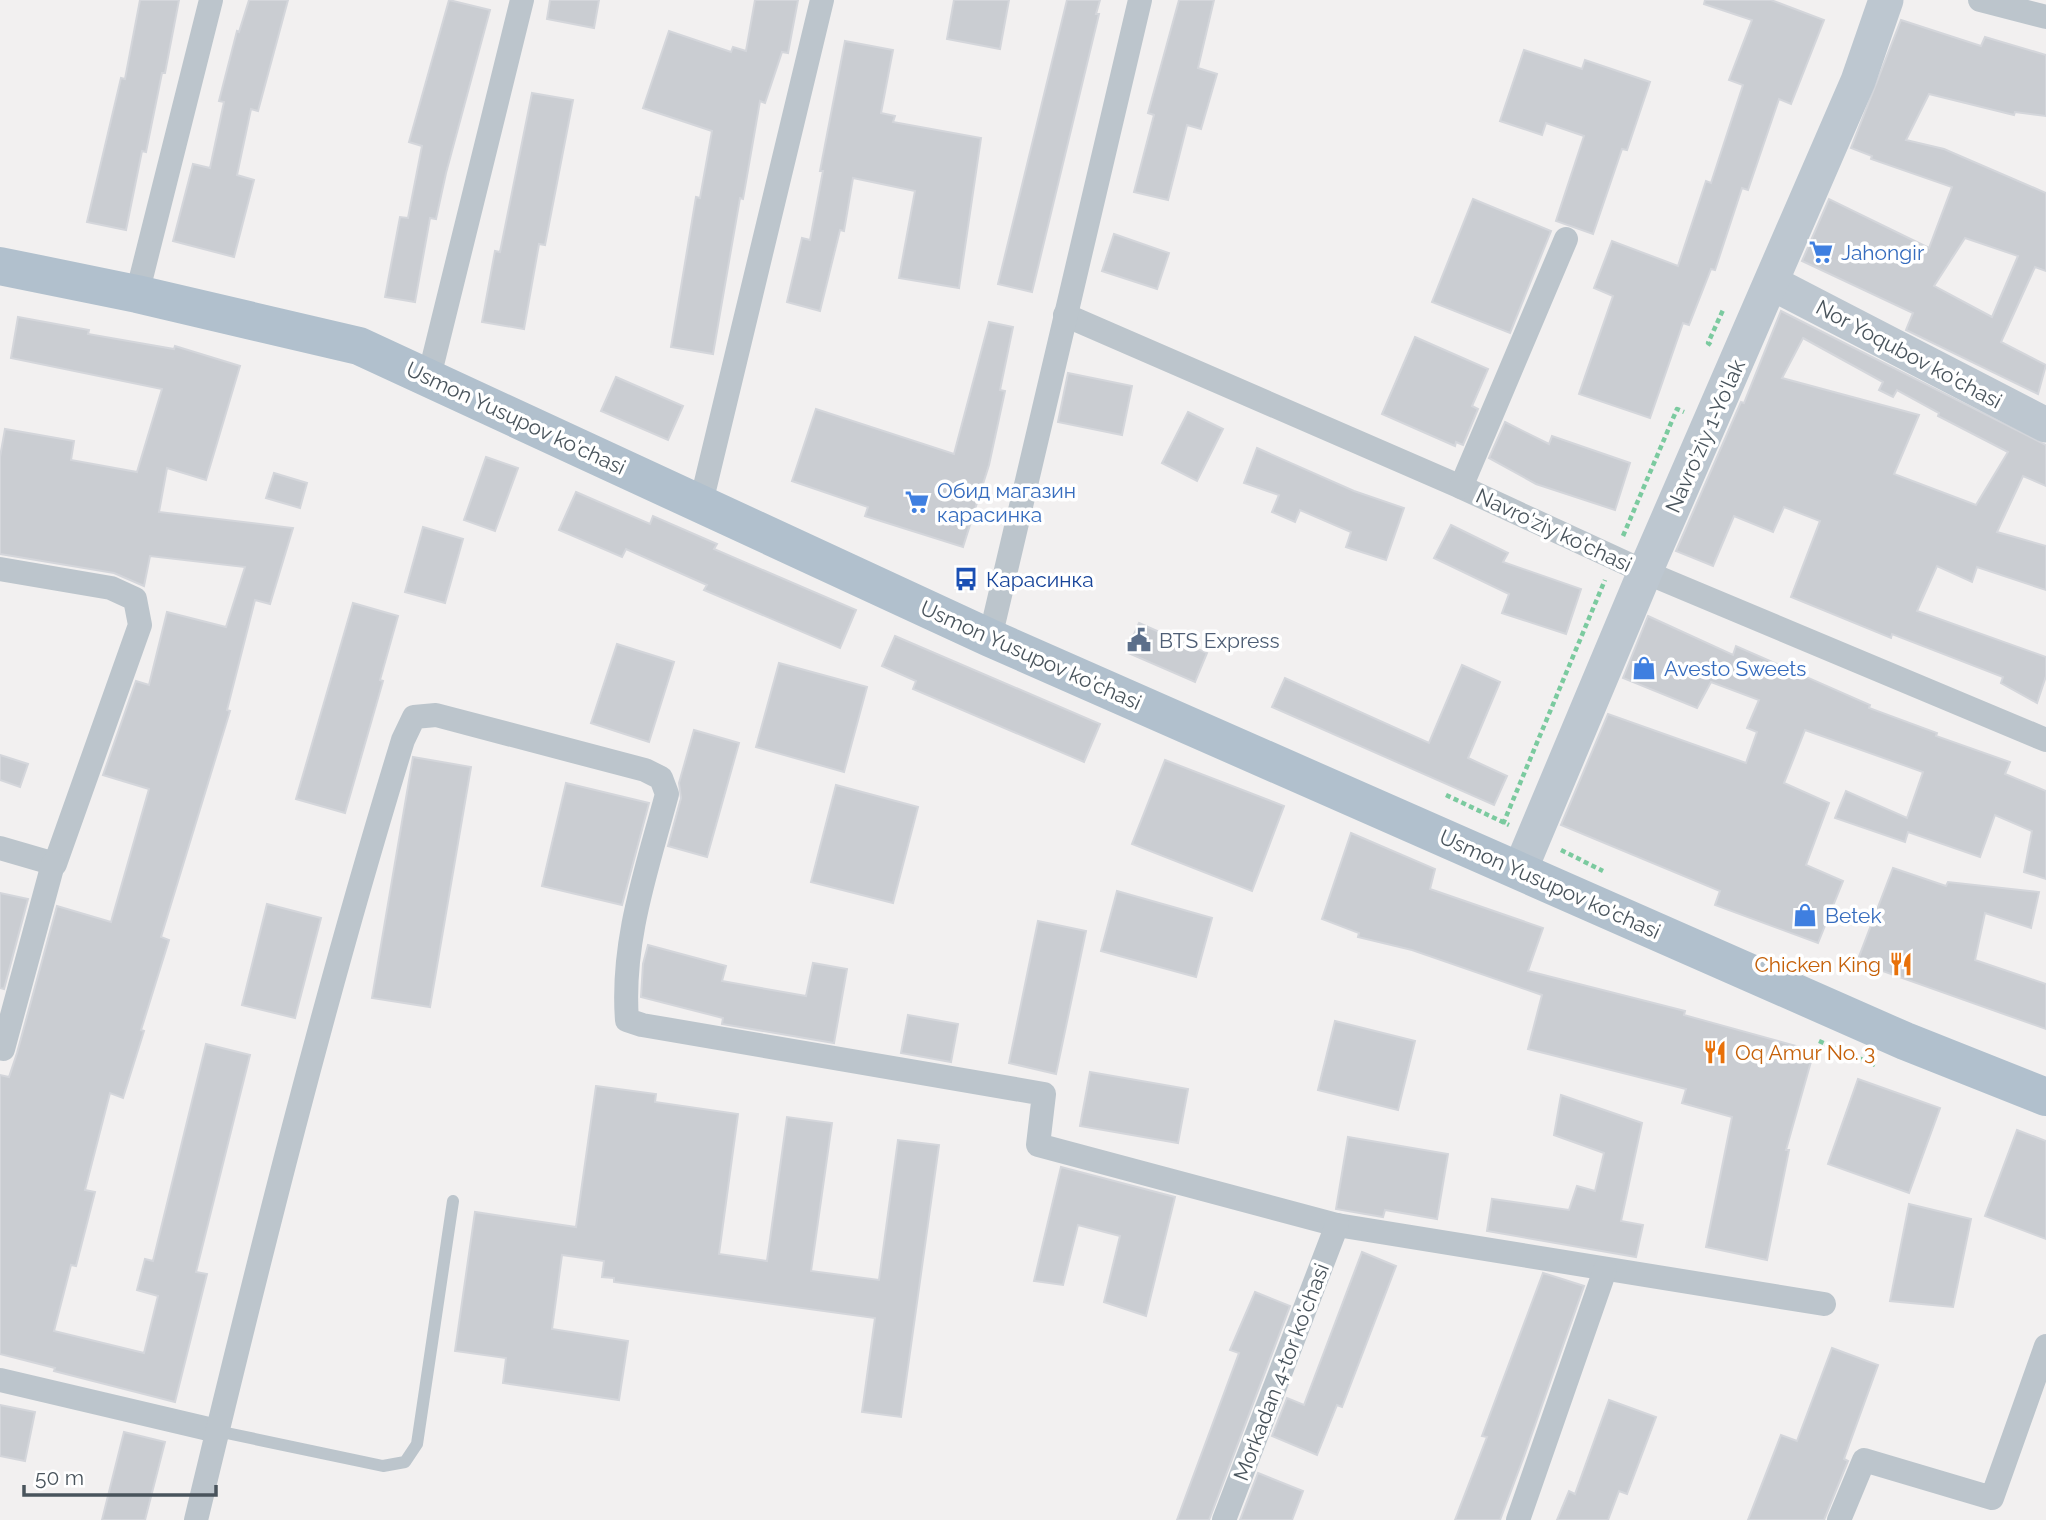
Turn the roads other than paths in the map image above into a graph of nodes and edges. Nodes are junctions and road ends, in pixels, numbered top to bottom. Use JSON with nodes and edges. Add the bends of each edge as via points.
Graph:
{"nodes":[{"id":1,"x":211,"y":0,"type":"edge"},
{"id":2,"x":522,"y":0,"type":"edge"},
{"id":3,"x":822,"y":0,"type":"edge"},
{"id":4,"x":1140,"y":0,"type":"edge"},
{"id":5,"x":1886,"y":0,"type":"edge"},
{"id":6,"x":1980,"y":0,"type":"edge"},
{"id":7,"x":2046,"y":18,"type":"edge"},
{"id":8,"x":1566,"y":239,"type":"dead end"},
{"id":9,"x":0,"y":266,"type":"edge"},
{"id":10,"x":1772,"y":284,"type":"junction"},
{"id":11,"x":137,"y":294,"type":"junction"},
{"id":12,"x":1065,"y":314,"type":"junction"},
{"id":13,"x":429,"y":377,"type":"junction"},
{"id":14,"x":2046,"y":425,"type":"edge"},
{"id":15,"x":1461,"y":487,"type":"junction"},
{"id":16,"x":701,"y":503,"type":"junction"},
{"id":17,"x":0,"y":569,"type":"edge"},
{"id":18,"x":1645,"y":572,"type":"junction"},
{"id":19,"x":990,"y":638,"type":"junction"},
{"id":20,"x":2046,"y":740,"type":"edge"},
{"id":21,"x":0,"y":848,"type":"edge"},
{"id":22,"x":53,"y":864,"type":"junction"},
{"id":23,"x":1520,"y":870,"type":"junction"},
{"id":24,"x":3,"y":1049,"type":"dead end"},
{"id":25,"x":2046,"y":1097,"type":"edge"},
{"id":26,"x":453,"y":1202,"type":"dead end"},
{"id":27,"x":1337,"y":1225,"type":"junction"},
{"id":28,"x":1605,"y":1270,"type":"junction"},
{"id":29,"x":1824,"y":1304,"type":"dead end"},
{"id":30,"x":2046,"y":1346,"type":"edge"},
{"id":31,"x":0,"y":1380,"type":"edge"},
{"id":32,"x":217,"y":1431,"type":"junction"},
{"id":33,"x":196,"y":1520,"type":"edge"},
{"id":34,"x":1224,"y":1520,"type":"edge"},
{"id":35,"x":1518,"y":1520,"type":"edge"},
{"id":36,"x":1839,"y":1520,"type":"edge"}],
"edges":[{"from":1,"to":11,"type":"street"},
{"from":2,"to":13,"type":"street"},
{"from":3,"to":16,"type":"street"},
{"from":4,"to":12,"type":"street"},
{"from":5,"to":10,"type":"street","name":"Navro'ziy 1-Yo'lak","via":[[1858,81]]},
{"from":6,"to":7,"type":"street"},
{"from":8,"to":15,"type":"street"},
{"from":9,"to":11,"type":"main road","name":"Usmon Yusupov ko'chasi"},
{"from":10,"to":14,"type":"street","name":"Nor Yoqubov ko'chasi"},
{"from":10,"to":18,"type":"street","name":"Navro'ziy 1-Yo'lak"},
{"from":11,"to":13,"type":"main road","name":"Usmon Yusupov ko'chasi","via":[[359,346]]},
{"from":12,"to":15,"type":"street","name":"Navro'ziy ko'chasi"},
{"from":12,"to":19,"type":"street"},
{"from":13,"to":16,"type":"main road","name":"Usmon Yusupov ko'chasi"},
{"from":15,"to":18,"type":"street","name":"Navro'ziy ko'chasi"},
{"from":16,"to":19,"type":"main road","name":"Usmon Yusupov ko'chasi"},
{"from":17,"to":22,"type":"street","via":[[111,587],[135,599],[141,625]]},
{"from":18,"to":20,"type":"street","name":"Navro'ziy ko'chasi"},
{"from":18,"to":23,"type":"street","name":"Navro'ziy 1-Yo'lak"},
{"from":19,"to":23,"type":"main road","name":"Usmon Yusupov ko'chasi"},
{"from":21,"to":22,"type":"street"},
{"from":22,"to":24,"type":"street"},
{"from":23,"to":25,"type":"main road","name":"Usmon Yusupov ko'chasi","via":[[1905,1041]]},
{"from":26,"to":32,"type":"lane","via":[[417,1444],[405,1462],[383,1466]]},
{"from":27,"to":28,"type":"street"},
{"from":27,"to":32,"type":"street","via":[[1038,1145],[1044,1094],[627,1020],[629,938],[667,794],[662,778],[436,715],[414,717],[348,921]]},
{"from":27,"to":34,"type":"street","name":"Morkadan 4-tor ko'chasi"},
{"from":28,"to":29,"type":"street"},
{"from":28,"to":35,"type":"street"},
{"from":30,"to":36,"type":"street","via":[[1992,1498],[1864,1460]]},
{"from":31,"to":32,"type":"street"},
{"from":32,"to":33,"type":"street"}]}
